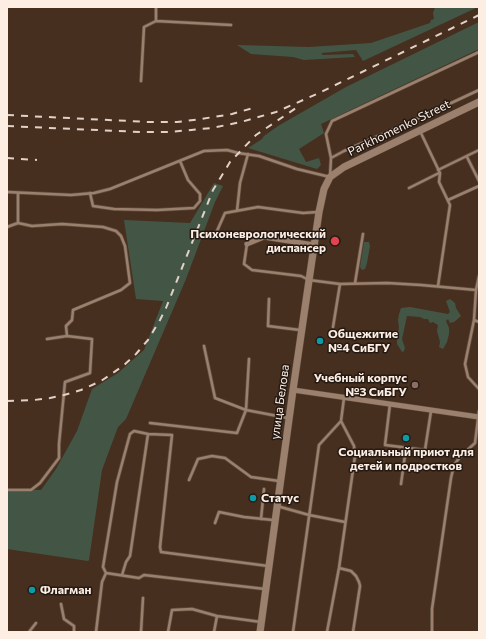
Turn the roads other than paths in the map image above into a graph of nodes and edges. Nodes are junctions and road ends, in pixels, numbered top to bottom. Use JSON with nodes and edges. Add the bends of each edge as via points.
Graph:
{"nodes":[{"id":1,"x":156,"y":7,"type":"edge"},
{"id":2,"x":156,"y":21,"type":"junction"},
{"id":3,"x":230,"y":25,"type":"dead end"},
{"id":4,"x":479,"y":52,"type":"edge"},
{"id":5,"x":141,"y":81,"type":"dead end"},
{"id":6,"x":479,"y":90,"type":"edge"},
{"id":7,"x":479,"y":102,"type":"edge"},
{"id":8,"x":420,"y":130,"type":"junction"},
{"id":9,"x":479,"y":150,"type":"edge"},
{"id":10,"x":248,"y":154,"type":"junction"},
{"id":11,"x":466,"y":156,"type":"junction"},
{"id":12,"x":331,"y":158,"type":"junction"},
{"id":13,"x":180,"y":161,"type":"junction"},
{"id":14,"x":439,"y":172,"type":"junction"},
{"id":15,"x":330,"y":177,"type":"junction"},
{"id":16,"x":479,"y":181,"type":"edge"},
{"id":17,"x":479,"y":186,"type":"edge"},
{"id":18,"x":409,"y":188,"type":"dead end"},
{"id":19,"x":7,"y":192,"type":"edge"},
{"id":20,"x":18,"y":193,"type":"junction"},
{"id":21,"x":90,"y":193,"type":"junction"},
{"id":22,"x":448,"y":200,"type":"junction"},
{"id":23,"x":237,"y":211,"type":"junction"},
{"id":24,"x":319,"y":212,"type":"junction"},
{"id":25,"x":18,"y":223,"type":"junction"},
{"id":26,"x":7,"y":227,"type":"edge"},
{"id":27,"x":217,"y":231,"type":"dead end"},
{"id":28,"x":363,"y":234,"type":"dead end"},
{"id":29,"x":247,"y":244,"type":"joint"},
{"id":30,"x":314,"y":245,"type":"junction"},
{"id":31,"x":479,"y":276,"type":"edge"},
{"id":32,"x":309,"y":280,"type":"junction"},
{"id":33,"x":355,"y":283,"type":"junction"},
{"id":34,"x":340,"y":284,"type":"junction"},
{"id":35,"x":438,"y":286,"type":"junction"},
{"id":36,"x":476,"y":290,"type":"junction"},
{"id":37,"x":269,"y":299,"type":"dead end"},
{"id":38,"x":474,"y":320,"type":"junction"},
{"id":39,"x":479,"y":322,"type":"edge"},
{"id":40,"x":333,"y":328,"type":"dead end"},
{"id":41,"x":302,"y":330,"type":"junction"},
{"id":42,"x":67,"y":336,"type":"junction"},
{"id":43,"x":47,"y":339,"type":"dead end"},
{"id":44,"x":204,"y":346,"type":"dead end"},
{"id":45,"x":249,"y":359,"type":"dead end"},
{"id":46,"x":479,"y":389,"type":"edge"},
{"id":47,"x":293,"y":390,"type":"junction"},
{"id":48,"x":344,"y":397,"type":"junction"},
{"id":49,"x":390,"y":404,"type":"junction"},
{"id":50,"x":246,"y":410,"type":"junction"},
{"id":51,"x":431,"y":410,"type":"junction"},
{"id":52,"x":479,"y":415,"type":"edge"},
{"id":53,"x":289,"y":418,"type":"junction"},
{"id":54,"x":341,"y":422,"type":"junction"},
{"id":55,"x":150,"y":423,"type":"dead end"},
{"id":56,"x":148,"y":434,"type":"junction"},
{"id":57,"x":406,"y":448,"type":"junction"},
{"id":58,"x":189,"y":480,"type":"dead end"},
{"id":59,"x":280,"y":482,"type":"junction"},
{"id":60,"x":401,"y":484,"type":"dead end"},
{"id":61,"x":264,"y":489,"type":"dead end"},
{"id":62,"x":7,"y":490,"type":"edge"},
{"id":63,"x":277,"y":506,"type":"junction"},
{"id":64,"x":309,"y":515,"type":"junction"},
{"id":65,"x":261,"y":519,"type":"junction"},
{"id":66,"x":275,"y":520,"type":"junction"},
{"id":67,"x":345,"y":522,"type":"junction"},
{"id":68,"x":214,"y":523,"type":"dead end"},
{"id":69,"x":269,"y":566,"type":"junction"},
{"id":70,"x":339,"y":568,"type":"junction"},
{"id":71,"x":106,"y":573,"type":"junction"},
{"id":72,"x":122,"y":575,"type":"junction"},
{"id":73,"x":266,"y":590,"type":"junction"},
{"id":74,"x":143,"y":598,"type":"dead end"},
{"id":75,"x":61,"y":604,"type":"dead end"},
{"id":76,"x":217,"y":616,"type":"junction"},
{"id":77,"x":261,"y":622,"type":"junction"},
{"id":78,"x":36,"y":623,"type":"dead end"},
{"id":79,"x":29,"y":632,"type":"edge"},
{"id":80,"x":74,"y":632,"type":"edge"},
{"id":81,"x":96,"y":632,"type":"edge"},
{"id":82,"x":141,"y":632,"type":"edge"},
{"id":83,"x":168,"y":632,"type":"edge"},
{"id":84,"x":214,"y":632,"type":"edge"},
{"id":85,"x":260,"y":632,"type":"edge"},
{"id":86,"x":293,"y":632,"type":"edge"},
{"id":87,"x":327,"y":632,"type":"edge"},
{"id":88,"x":353,"y":632,"type":"edge"},
{"id":89,"x":432,"y":632,"type":"edge"}],
"edges":[{"from":1,"to":2,"type":"lane"},
{"from":2,"to":3,"type":"lane"},
{"from":2,"to":5,"type":"lane","via":[[144,27]]},
{"from":4,"to":12,"type":"lane","via":[[332,121],[326,134]]},
{"from":6,"to":12,"type":"lane"},
{"from":7,"to":8,"type":"main road","name":"Parkhomenko Street"},
{"from":8,"to":14,"type":"lane"},
{"from":8,"to":15,"type":"main road","name":"Parkhomenko Street","via":[[344,167]]},
{"from":9,"to":11,"type":"lane"},
{"from":10,"to":13,"type":"lane","via":[[227,150],[204,151]]},
{"from":10,"to":15,"type":"lane"},
{"from":10,"to":23,"type":"lane","via":[[240,183]]},
{"from":11,"to":14,"type":"lane"},
{"from":11,"to":16,"type":"lane"},
{"from":12,"to":15,"type":"lane"},
{"from":13,"to":21,"type":"lane","via":[[110,189]]},
{"from":13,"to":21,"type":"lane","via":[[188,180],[200,194],[200,201],[194,208],[157,210],[93,206]]},
{"from":14,"to":18,"type":"lane"},
{"from":14,"to":22,"type":"lane","via":[[439,182]]},
{"from":15,"to":24,"type":"main road","name":"улица Белова","via":[[324,189]]},
{"from":17,"to":22,"type":"lane"},
{"from":19,"to":20,"type":"lane"},
{"from":20,"to":21,"type":"lane"},
{"from":20,"to":25,"type":"lane"},
{"from":22,"to":35,"type":"lane","via":[[450,205]]},
{"from":23,"to":24,"type":"lane","via":[[258,207],[303,213]]},
{"from":23,"to":27,"type":"lane","via":[[225,213]]},
{"from":24,"to":30,"type":"main road","name":"улица Белова"},
{"from":25,"to":26,"type":"lane"},
{"from":25,"to":42,"type":"lane","via":[[32,226],[62,224],[103,227],[116,231],[121,236],[125,246],[130,284],[122,290],[73,310],[72,320],[66,326]]},
{"from":28,"to":33,"type":"lane"},
{"from":29,"to":30,"type":"street","via":[[264,237]]},
{"from":29,"to":32,"type":"lane","via":[[244,264],[252,270],[301,276]]},
{"from":30,"to":32,"type":"main road","name":"улица Белова"},
{"from":31,"to":36,"type":"lane"},
{"from":32,"to":34,"type":"lane"},
{"from":32,"to":41,"type":"main road","name":"улица Белова"},
{"from":33,"to":34,"type":"lane"},
{"from":33,"to":35,"type":"lane"},
{"from":34,"to":40,"type":"lane"},
{"from":35,"to":36,"type":"lane"},
{"from":36,"to":38,"type":"lane"},
{"from":37,"to":41,"type":"lane","via":[[268,326]]},
{"from":38,"to":39,"type":"lane"},
{"from":38,"to":46,"type":"lane","via":[[465,364],[468,377]]},
{"from":41,"to":47,"type":"main road","name":"улица Белова"},
{"from":42,"to":43,"type":"lane"},
{"from":42,"to":62,"type":"lane","via":[[92,339],[90,373],[65,382],[59,458],[40,483],[31,490]]},
{"from":44,"to":50,"type":"lane","via":[[215,398]]},
{"from":45,"to":50,"type":"lane"},
{"from":47,"to":48,"type":"street"},
{"from":47,"to":53,"type":"main road","name":"улица Белова"},
{"from":48,"to":49,"type":"street"},
{"from":48,"to":54,"type":"lane"},
{"from":49,"to":51,"type":"street"},
{"from":49,"to":57,"type":"lane","via":[[385,445]]},
{"from":50,"to":53,"type":"lane"},
{"from":50,"to":55,"type":"lane","via":[[237,433]]},
{"from":51,"to":52,"type":"street"},
{"from":51,"to":57,"type":"lane","via":[[425,450]]},
{"from":52,"to":89,"type":"lane","via":[[474,443],[454,465],[451,478],[432,609]]},
{"from":53,"to":59,"type":"main road","name":"улица Белова"},
{"from":54,"to":64,"type":"lane","via":[[319,445]]},
{"from":54,"to":67,"type":"lane","via":[[354,446],[355,456]]},
{"from":56,"to":69,"type":"lane","via":[[172,436],[161,552]]},
{"from":56,"to":71,"type":"lane","via":[[134,431],[130,434],[117,482],[103,568]]},
{"from":56,"to":72,"type":"lane","via":[[130,556]]},
{"from":57,"to":60,"type":"lane"},
{"from":58,"to":59,"type":"lane","via":[[198,459],[212,456],[225,458],[251,477]]},
{"from":59,"to":63,"type":"main road","name":"улица Белова"},
{"from":61,"to":65,"type":"lane"},
{"from":63,"to":64,"type":"lane"},
{"from":63,"to":66,"type":"main road","name":"улица Белова"},
{"from":64,"to":67,"type":"lane"},
{"from":64,"to":86,"type":"lane"},
{"from":65,"to":66,"type":"lane"},
{"from":65,"to":68,"type":"lane","via":[[219,512]]},
{"from":66,"to":69,"type":"main road","name":"улица Белова"},
{"from":67,"to":70,"type":"lane"},
{"from":69,"to":73,"type":"main road","name":"улица Белова"},
{"from":70,"to":87,"type":"lane"},
{"from":70,"to":88,"type":"lane","via":[[351,571],[360,586]]},
{"from":71,"to":72,"type":"lane"},
{"from":71,"to":81,"type":"lane","via":[[102,582]]},
{"from":72,"to":73,"type":"lane","via":[[139,578],[144,575]]},
{"from":73,"to":77,"type":"main road","name":"улица Белова"},
{"from":74,"to":82,"type":"lane"},
{"from":75,"to":80,"type":"lane","via":[[64,619],[74,626]]},
{"from":76,"to":77,"type":"lane"},
{"from":76,"to":83,"type":"lane","via":[[192,610],[172,610]]},
{"from":76,"to":84,"type":"lane"},
{"from":77,"to":85,"type":"main road","name":"улица Белова"},
{"from":78,"to":79,"type":"lane"}]}
